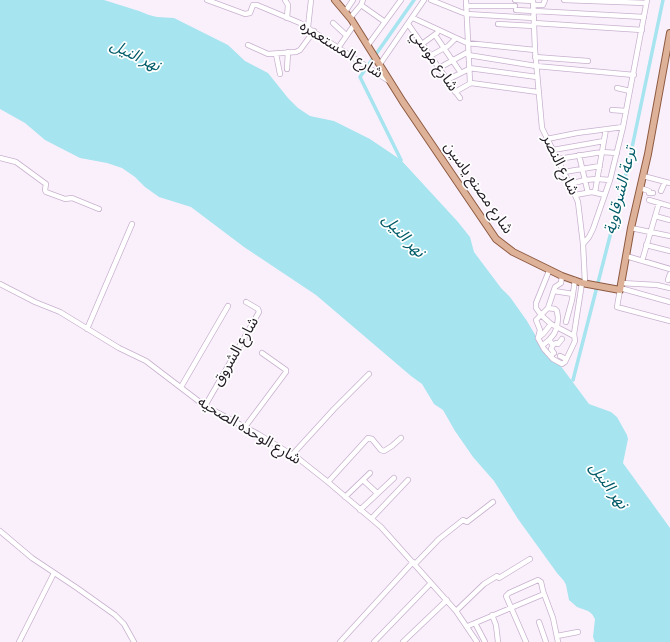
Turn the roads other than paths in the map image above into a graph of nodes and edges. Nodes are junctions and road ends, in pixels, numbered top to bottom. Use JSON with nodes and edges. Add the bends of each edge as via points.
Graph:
{"nodes":[{"id":1,"x":207,"y":0,"type":"edge"},
{"id":2,"x":285,"y":0,"type":"edge"},
{"id":3,"x":311,"y":0,"type":"edge"},
{"id":4,"x":335,"y":0,"type":"edge"},
{"id":5,"x":353,"y":0,"type":"edge"},
{"id":6,"x":401,"y":0,"type":"edge"},
{"id":7,"x":424,"y":0,"type":"edge"},
{"id":8,"x":431,"y":0,"type":"edge"},
{"id":9,"x":466,"y":0,"type":"edge"},
{"id":10,"x":515,"y":0,"type":"edge"},
{"id":11,"x":545,"y":0,"type":"edge"},
{"id":12,"x":564,"y":0,"type":"edge"},
{"id":13,"x":569,"y":0,"type":"edge"},
{"id":14,"x":582,"y":0,"type":"edge"},
{"id":15,"x":607,"y":1,"type":"edge"},
{"id":16,"x":362,"y":2,"type":"edge"},
{"id":17,"x":533,"y":2,"type":"edge"},
{"id":18,"x":646,"y":2,"type":"edge"},
{"id":19,"x":466,"y":6,"type":"junction"},
{"id":20,"x":516,"y":8,"type":"junction"},
{"id":21,"x":345,"y":12,"type":"junction"},
{"id":22,"x":533,"y":12,"type":"junction"},
{"id":23,"x":466,"y":14,"type":"junction"},
{"id":24,"x":516,"y":16,"type":"junction"},
{"id":25,"x":644,"y":17,"type":"junction"},
{"id":26,"x":287,"y":18,"type":"junction"},
{"id":27,"x":413,"y":18,"type":"junction"},
{"id":28,"x":534,"y":18,"type":"junction"},
{"id":29,"x":352,"y":22,"type":"junction"},
{"id":30,"x":385,"y":22,"type":"junction"},
{"id":31,"x":333,"y":23,"type":"dead end"},
{"id":32,"x":408,"y":24,"type":"junction"},
{"id":33,"x":498,"y":24,"type":"dead end"},
{"id":34,"x":534,"y":25,"type":"junction"},
{"id":35,"x":308,"y":27,"type":"junction"},
{"id":36,"x":439,"y":30,"type":"junction"},
{"id":37,"x":642,"y":30,"type":"junction"},
{"id":38,"x":314,"y":31,"type":"junction"},
{"id":39,"x":670,"y":33,"type":"edge"},
{"id":40,"x":346,"y":35,"type":"junction"},
{"id":41,"x":435,"y":35,"type":"junction"},
{"id":42,"x":456,"y":38,"type":"junction"},
{"id":43,"x":467,"y":43,"type":"junction"},
{"id":44,"x":422,"y":44,"type":"junction"},
{"id":45,"x":248,"y":45,"type":"dead end"},
{"id":46,"x":338,"y":48,"type":"junction"},
{"id":47,"x":370,"y":48,"type":"junction"},
{"id":48,"x":444,"y":48,"type":"junction"},
{"id":49,"x":535,"y":50,"type":"junction"},
{"id":50,"x":288,"y":52,"type":"junction"},
{"id":51,"x":276,"y":54,"type":"junction"},
{"id":52,"x":468,"y":54,"type":"junction"},
{"id":53,"x":430,"y":56,"type":"junction"},
{"id":54,"x":535,"y":57,"type":"junction"},
{"id":55,"x":452,"y":60,"type":"junction"},
{"id":56,"x":588,"y":61,"type":"dead end"},
{"id":57,"x":378,"y":62,"type":"junction"},
{"id":58,"x":536,"y":66,"type":"junction"},
{"id":59,"x":439,"y":68,"type":"junction"},
{"id":60,"x":469,"y":68,"type":"junction"},
{"id":61,"x":287,"y":69,"type":"dead end"},
{"id":62,"x":461,"y":73,"type":"junction"},
{"id":63,"x":280,"y":74,"type":"dead end"},
{"id":64,"x":634,"y":75,"type":"junction"},
{"id":65,"x":537,"y":77,"type":"junction"},
{"id":66,"x":447,"y":80,"type":"junction"},
{"id":67,"x":389,"y":81,"type":"junction"},
{"id":68,"x":470,"y":83,"type":"junction"},
{"id":69,"x":617,"y":88,"type":"dead end"},
{"id":70,"x":630,"y":91,"type":"junction"},
{"id":71,"x":456,"y":92,"type":"junction"},
{"id":72,"x":538,"y":92,"type":"junction"},
{"id":73,"x":460,"y":98,"type":"dead end"},
{"id":74,"x":612,"y":110,"type":"dead end"},
{"id":75,"x":626,"y":111,"type":"junction"},
{"id":76,"x":623,"y":127,"type":"junction"},
{"id":77,"x":606,"y":129,"type":"junction"},
{"id":78,"x":547,"y":139,"type":"junction"},
{"id":79,"x":604,"y":141,"type":"junction"},
{"id":80,"x":553,"y":150,"type":"junction"},
{"id":81,"x":602,"y":152,"type":"junction"},
{"id":82,"x":617,"y":153,"type":"junction"},
{"id":83,"x":579,"y":155,"type":"junction"},
{"id":84,"x":0,"y":158,"type":"edge"},
{"id":85,"x":558,"y":159,"type":"junction"},
{"id":86,"x":600,"y":166,"type":"junction"},
{"id":87,"x":582,"y":168,"type":"junction"},
{"id":88,"x":564,"y":172,"type":"junction"},
{"id":89,"x":643,"y":176,"type":"junction"},
{"id":90,"x":597,"y":179,"type":"junction"},
{"id":91,"x":585,"y":180,"type":"junction"},
{"id":92,"x":610,"y":180,"type":"junction"},
{"id":93,"x":668,"y":182,"type":"edge"},
{"id":94,"x":570,"y":184,"type":"junction"},
{"id":95,"x":640,"y":188,"type":"junction"},
{"id":96,"x":661,"y":191,"type":"dead end"},
{"id":97,"x":595,"y":192,"type":"junction"},
{"id":98,"x":588,"y":193,"type":"junction"},
{"id":99,"x":653,"y":194,"type":"dead end"},
{"id":100,"x":575,"y":195,"type":"junction"},
{"id":101,"x":605,"y":195,"type":"junction"},
{"id":102,"x":649,"y":200,"type":"dead end"},
{"id":103,"x":659,"y":203,"type":"junction"},
{"id":104,"x":670,"y":206,"type":"edge"},
{"id":105,"x":99,"y":209,"type":"dead end"},
{"id":106,"x":655,"y":216,"type":"junction"},
{"id":107,"x":670,"y":220,"type":"edge"},
{"id":108,"x":132,"y":224,"type":"dead end"},
{"id":109,"x":631,"y":228,"type":"junction"},
{"id":110,"x":650,"y":232,"type":"junction"},
{"id":111,"x":670,"y":236,"type":"edge"},
{"id":112,"x":583,"y":244,"type":"junction"},
{"id":113,"x":646,"y":245,"type":"junction"},
{"id":114,"x":670,"y":251,"type":"edge"},
{"id":115,"x":626,"y":256,"type":"junction"},
{"id":116,"x":642,"y":260,"type":"junction"},
{"id":117,"x":670,"y":269,"type":"edge"},
{"id":118,"x":549,"y":270,"type":"junction"},
{"id":119,"x":670,"y":274,"type":"edge"},
{"id":120,"x":562,"y":276,"type":"junction"},
{"id":121,"x":574,"y":280,"type":"junction"},
{"id":122,"x":668,"y":280,"type":"dead end"},
{"id":123,"x":583,"y":283,"type":"junction"},
{"id":124,"x":0,"y":284,"type":"edge"},
{"id":125,"x":621,"y":287,"type":"junction"},
{"id":126,"x":670,"y":288,"type":"edge"},
{"id":127,"x":554,"y":291,"type":"junction"},
{"id":128,"x":573,"y":294,"type":"junction"},
{"id":129,"x":572,"y":300,"type":"junction"},
{"id":130,"x":579,"y":301,"type":"junction"},
{"id":131,"x":246,"y":302,"type":"dead end"},
{"id":132,"x":670,"y":302,"type":"edge"},
{"id":133,"x":558,"y":304,"type":"dead end"},
{"id":134,"x":228,"y":306,"type":"dead end"},
{"id":135,"x":548,"y":308,"type":"junction"},
{"id":136,"x":556,"y":310,"type":"junction"},
{"id":137,"x":541,"y":315,"type":"junction"},
{"id":138,"x":670,"y":321,"type":"edge"},
{"id":139,"x":566,"y":322,"type":"dead end"},
{"id":140,"x":551,"y":324,"type":"junction"},
{"id":141,"x":557,"y":327,"type":"junction"},
{"id":142,"x":87,"y":329,"type":"junction"},
{"id":143,"x":574,"y":336,"type":"junction"},
{"id":144,"x":538,"y":338,"type":"junction"},
{"id":145,"x":562,"y":339,"type":"dead end"},
{"id":146,"x":549,"y":340,"type":"junction"},
{"id":147,"x":568,"y":341,"type":"dead end"},
{"id":148,"x":553,"y":345,"type":"junction"},
{"id":149,"x":574,"y":345,"type":"junction"},
{"id":150,"x":542,"y":346,"type":"junction"},
{"id":151,"x":262,"y":353,"type":"dead end"},
{"id":152,"x":550,"y":356,"type":"junction"},
{"id":153,"x":560,"y":356,"type":"dead end"},
{"id":154,"x":566,"y":359,"type":"junction"},
{"id":155,"x":369,"y":374,"type":"dead end"},
{"id":156,"x":181,"y":387,"type":"junction"},
{"id":157,"x":205,"y":406,"type":"junction"},
{"id":158,"x":245,"y":427,"type":"junction"},
{"id":159,"x":401,"y":438,"type":"dead end"},
{"id":160,"x":292,"y":455,"type":"junction"},
{"id":161,"x":370,"y":473,"type":"dead end"},
{"id":162,"x":394,"y":478,"type":"dead end"},
{"id":163,"x":363,"y":480,"type":"junction"},
{"id":164,"x":408,"y":480,"type":"dead end"},
{"id":165,"x":328,"y":482,"type":"junction"},
{"id":166,"x":377,"y":493,"type":"junction"},
{"id":167,"x":345,"y":497,"type":"junction"},
{"id":168,"x":493,"y":502,"type":"dead end"},
{"id":169,"x":360,"y":510,"type":"junction"},
{"id":170,"x":372,"y":518,"type":"junction"},
{"id":171,"x":0,"y":531,"type":"edge"},
{"id":172,"x":530,"y":558,"type":"dead end"},
{"id":173,"x":414,"y":563,"type":"junction"},
{"id":174,"x":54,"y":573,"type":"junction"},
{"id":175,"x":431,"y":583,"type":"junction"},
{"id":176,"x":544,"y":594,"type":"junction"},
{"id":177,"x":447,"y":600,"type":"junction"},
{"id":178,"x":510,"y":608,"type":"junction"},
{"id":179,"x":456,"y":611,"type":"junction"},
{"id":180,"x":492,"y":615,"type":"junction"},
{"id":181,"x":539,"y":622,"type":"dead end"},
{"id":182,"x":475,"y":623,"type":"junction"},
{"id":183,"x":468,"y":626,"type":"junction"},
{"id":184,"x":578,"y":632,"type":"dead end"},
{"id":185,"x":557,"y":636,"type":"junction"},
{"id":186,"x":19,"y":642,"type":"edge"},
{"id":187,"x":134,"y":642,"type":"edge"},
{"id":188,"x":340,"y":642,"type":"edge"},
{"id":189,"x":374,"y":642,"type":"edge"},
{"id":190,"x":403,"y":642,"type":"edge"},
{"id":191,"x":477,"y":642,"type":"edge"},
{"id":192,"x":485,"y":642,"type":"edge"},
{"id":193,"x":498,"y":642,"type":"edge"},
{"id":194,"x":526,"y":642,"type":"edge"},
{"id":195,"x":546,"y":642,"type":"edge"},
{"id":196,"x":558,"y":642,"type":"edge"}],
"edges":[{"from":1,"to":26,"type":"street","name":"شارع المستعمره","via":[[244,14],[250,13],[253,5],[257,5]]},
{"from":2,"to":26,"type":"street","via":[[288,5]]},
{"from":3,"to":35,"type":"street"},
{"from":4,"to":21,"type":"main road"},
{"from":4,"to":29,"type":"main road"},
{"from":5,"to":21,"type":"street"},
{"from":6,"to":30,"type":"street"},
{"from":7,"to":27,"type":"street"},
{"from":8,"to":23,"type":"street"},
{"from":9,"to":19,"type":"street"},
{"from":10,"to":17,"type":"street"},
{"from":10,"to":20,"type":"street"},
{"from":11,"to":17,"type":"street","via":[[543,5]]},
{"from":12,"to":13,"type":"street"},
{"from":13,"to":14,"type":"street"},
{"from":14,"to":15,"type":"street"},
{"from":15,"to":18,"type":"street"},
{"from":16,"to":29,"type":"street"},
{"from":16,"to":30,"type":"street"},
{"from":17,"to":22,"type":"street","name":"شارع النصر"},
{"from":18,"to":25,"type":"street"},
{"from":19,"to":20,"type":"street"},
{"from":19,"to":23,"type":"street"},
{"from":20,"to":22,"type":"street"},
{"from":20,"to":24,"type":"street"},
{"from":21,"to":29,"type":"main road"},
{"from":22,"to":25,"type":"street"},
{"from":22,"to":28,"type":"street","name":"شارع النصر"},
{"from":23,"to":24,"type":"street"},
{"from":23,"to":43,"type":"street"},
{"from":24,"to":28,"type":"street"},
{"from":25,"to":37,"type":"street"},
{"from":26,"to":35,"type":"street","name":"شارع المستعمره"},
{"from":27,"to":32,"type":"street"},
{"from":27,"to":36,"type":"street"},
{"from":28,"to":34,"type":"street","name":"شارع النصر"},
{"from":29,"to":40,"type":"street"},
{"from":29,"to":47,"type":"main road","name":"شارع مصنع ياسين"},
{"from":30,"to":47,"type":"street"},
{"from":31,"to":40,"type":"street"},
{"from":32,"to":44,"type":"street","name":"شارع موسي"},
{"from":32,"to":57,"type":"street"},
{"from":33,"to":34,"type":"street"},
{"from":34,"to":37,"type":"street"},
{"from":34,"to":49,"type":"street","name":"شارع النصر"},
{"from":35,"to":38,"type":"street","name":"شارع المستعمره"},
{"from":36,"to":41,"type":"street"},
{"from":36,"to":42,"type":"street"},
{"from":37,"to":64,"type":"street"},
{"from":38,"to":46,"type":"street","name":"شارع المستعمره"},
{"from":38,"to":50,"type":"street","via":[[300,50]]},
{"from":39,"to":89,"type":"main road"},
{"from":40,"to":46,"type":"street"},
{"from":41,"to":44,"type":"street"},
{"from":41,"to":48,"type":"street"},
{"from":42,"to":43,"type":"street"},
{"from":42,"to":48,"type":"street"},
{"from":43,"to":49,"type":"street"},
{"from":43,"to":52,"type":"street"},
{"from":44,"to":53,"type":"street","name":"شارع موسي"},
{"from":45,"to":51,"type":"street","via":[[266,54]]},
{"from":46,"to":67,"type":"street","name":"شارع المستعمره"},
{"from":47,"to":57,"type":"main road","name":"شارع مصنع ياسين"},
{"from":48,"to":53,"type":"street"},
{"from":48,"to":55,"type":"street"},
{"from":49,"to":54,"type":"street","name":"شارع النصر"},
{"from":50,"to":51,"type":"street"},
{"from":50,"to":61,"type":"street"},
{"from":51,"to":63,"type":"street"},
{"from":52,"to":55,"type":"street"},
{"from":52,"to":58,"type":"street"},
{"from":52,"to":60,"type":"street"},
{"from":53,"to":59,"type":"street","name":"شارع موسي"},
{"from":54,"to":56,"type":"street"},
{"from":54,"to":58,"type":"street","name":"شارع النصر"},
{"from":55,"to":59,"type":"street"},
{"from":55,"to":62,"type":"street"},
{"from":57,"to":67,"type":"main road","name":"شارع مصنع ياسين"},
{"from":58,"to":64,"type":"street"},
{"from":58,"to":65,"type":"street","name":"شارع النصر"},
{"from":59,"to":66,"type":"street","name":"شارع موسي"},
{"from":60,"to":62,"type":"street"},
{"from":60,"to":65,"type":"street"},
{"from":60,"to":68,"type":"street"},
{"from":62,"to":66,"type":"street"},
{"from":64,"to":70,"type":"street"},
{"from":65,"to":72,"type":"street","name":"شارع النصر"},
{"from":66,"to":71,"type":"street","name":"شارع موسي"},
{"from":67,"to":118,"type":"main road","name":"شارع مصنع ياسين","via":[[496,239],[513,252]]},
{"from":68,"to":71,"type":"street"},
{"from":68,"to":72,"type":"street"},
{"from":69,"to":70,"type":"street"},
{"from":70,"to":75,"type":"street"},
{"from":71,"to":73,"type":"street","name":"شارع موسي"},
{"from":72,"to":78,"type":"street","name":"شارع النصر","via":[[542,128]]},
{"from":74,"to":75,"type":"street"},
{"from":75,"to":76,"type":"street"},
{"from":76,"to":77,"type":"street"},
{"from":76,"to":82,"type":"street"},
{"from":77,"to":78,"type":"street"},
{"from":77,"to":79,"type":"street"},
{"from":78,"to":80,"type":"street","name":"شارع النصر"},
{"from":79,"to":80,"type":"street"},
{"from":79,"to":81,"type":"street"},
{"from":80,"to":85,"type":"street","name":"شارع النصر"},
{"from":81,"to":82,"type":"street"},
{"from":81,"to":83,"type":"street"},
{"from":81,"to":86,"type":"street"},
{"from":82,"to":92,"type":"street"},
{"from":83,"to":85,"type":"street"},
{"from":83,"to":87,"type":"street"},
{"from":84,"to":105,"type":"street","via":[[16,162],[46,184],[46,192],[65,199],[72,198]]},
{"from":85,"to":88,"type":"street","name":"شارع النصر"},
{"from":86,"to":87,"type":"street"},
{"from":86,"to":90,"type":"street"},
{"from":87,"to":88,"type":"street"},
{"from":87,"to":91,"type":"street"},
{"from":88,"to":94,"type":"street","name":"شارع النصر"},
{"from":89,"to":93,"type":"street"},
{"from":89,"to":95,"type":"main road"},
{"from":90,"to":91,"type":"street"},
{"from":90,"to":92,"type":"street"},
{"from":90,"to":97,"type":"street"},
{"from":91,"to":94,"type":"street"},
{"from":91,"to":98,"type":"street"},
{"from":92,"to":101,"type":"street"},
{"from":93,"to":96,"type":"street"},
{"from":94,"to":100,"type":"street","name":"شارع النصر"},
{"from":95,"to":99,"type":"street"},
{"from":95,"to":109,"type":"main road"},
{"from":97,"to":98,"type":"street"},
{"from":97,"to":101,"type":"street"},
{"from":98,"to":100,"type":"street"},
{"from":100,"to":112,"type":"street","name":"شارع النصر"},
{"from":101,"to":112,"type":"street","via":[[591,233]]},
{"from":102,"to":103,"type":"street"},
{"from":103,"to":104,"type":"street"},
{"from":103,"to":106,"type":"street"},
{"from":106,"to":107,"type":"street"},
{"from":106,"to":110,"type":"street"},
{"from":108,"to":142,"type":"street"},
{"from":109,"to":110,"type":"street"},
{"from":109,"to":115,"type":"main road"},
{"from":110,"to":111,"type":"street"},
{"from":110,"to":113,"type":"street"},
{"from":112,"to":123,"type":"street","name":"شارع النصر"},
{"from":113,"to":114,"type":"street"},
{"from":113,"to":116,"type":"street"},
{"from":115,"to":116,"type":"street"},
{"from":115,"to":125,"type":"main road"},
{"from":116,"to":117,"type":"street"},
{"from":118,"to":120,"type":"main road","name":"شارع مصنع ياسين"},
{"from":118,"to":137,"type":"street","via":[[536,305]]},
{"from":119,"to":122,"type":"street"},
{"from":120,"to":121,"type":"main road","name":"شارع مصنع ياسين"},
{"from":120,"to":127,"type":"street","via":[[561,283]]},
{"from":121,"to":123,"type":"main road","name":"شارع مصنع ياسين"},
{"from":121,"to":128,"type":"street"},
{"from":123,"to":125,"type":"main road","name":"شارع مصنع ياسين"},
{"from":123,"to":130,"type":"street","name":"شارع النصر"},
{"from":124,"to":142,"type":"street","name":"شارع الوحده الصحيه","via":[[60,312]]},
{"from":125,"to":126,"type":"street","via":[[657,285]]},
{"from":125,"to":132,"type":"street"},
{"from":125,"to":138,"type":"street","via":[[617,307]]},
{"from":127,"to":128,"type":"street"},
{"from":127,"to":135,"type":"street"},
{"from":128,"to":129,"type":"street"},
{"from":129,"to":130,"type":"street"},
{"from":129,"to":139,"type":"street"},
{"from":130,"to":143,"type":"street","name":"شارع النصر"},
{"from":131,"to":157,"type":"street","name":"شارع الشروق","via":[[259,312]]},
{"from":133,"to":136,"type":"street"},
{"from":134,"to":156,"type":"street"},
{"from":135,"to":136,"type":"street"},
{"from":135,"to":137,"type":"street"},
{"from":136,"to":141,"type":"street"},
{"from":137,"to":140,"type":"street"},
{"from":137,"to":144,"type":"street","via":[[536,318],[540,330]]},
{"from":140,"to":141,"type":"street"},
{"from":140,"to":144,"type":"street"},
{"from":141,"to":143,"type":"street"},
{"from":141,"to":146,"type":"street"},
{"from":142,"to":156,"type":"street","name":"شارع الوحده الصحيه","via":[[146,361]]},
{"from":143,"to":149,"type":"street","name":"شارع النصر"},
{"from":144,"to":150,"type":"street"},
{"from":145,"to":148,"type":"street"},
{"from":146,"to":148,"type":"street"},
{"from":146,"to":150,"type":"street"},
{"from":147,"to":149,"type":"street"},
{"from":148,"to":152,"type":"street","via":[[551,349],[554,352]]},
{"from":149,"to":154,"type":"street"},
{"from":150,"to":152,"type":"street"},
{"from":151,"to":158,"type":"street","via":[[286,372]]},
{"from":152,"to":154,"type":"street","via":[[563,364]]},
{"from":153,"to":154,"type":"street"},
{"from":155,"to":160,"type":"street"},
{"from":156,"to":157,"type":"street","name":"شارع الوحده الصحيه"},
{"from":157,"to":158,"type":"street","name":"شارع الوحده الصحيه"},
{"from":158,"to":160,"type":"street","name":"شارع الوحده الصحيه"},
{"from":159,"to":165,"type":"street","via":[[384,452],[368,438]]},
{"from":160,"to":165,"type":"street","name":"شارع الوحده الصحيه"},
{"from":161,"to":163,"type":"street"},
{"from":162,"to":166,"type":"street"},
{"from":163,"to":166,"type":"street"},
{"from":163,"to":167,"type":"street"},
{"from":164,"to":170,"type":"street"},
{"from":165,"to":167,"type":"street","name":"شارع الوحده الصحيه"},
{"from":166,"to":169,"type":"street"},
{"from":167,"to":169,"type":"street","name":"شارع الوحده الصحيه"},
{"from":168,"to":173,"type":"street","via":[[467,522],[463,520]]},
{"from":169,"to":170,"type":"street","name":"شارع الوحده الصحيه"},
{"from":170,"to":173,"type":"street","name":"شارع الوحده الصحيه"},
{"from":171,"to":174,"type":"street","via":[[25,553]]},
{"from":172,"to":179,"type":"street","via":[[500,578],[497,576],[484,584]]},
{"from":173,"to":175,"type":"street","name":"شارع الوحده الصحيه"},
{"from":173,"to":188,"type":"street"},
{"from":174,"to":186,"type":"street"},
{"from":174,"to":187,"type":"street","via":[[115,615],[124,624]]},
{"from":175,"to":177,"type":"street","name":"شارع الوحده الصحيه"},
{"from":175,"to":189,"type":"street"},
{"from":176,"to":178,"type":"street"},
{"from":176,"to":178,"type":"street","via":[[541,581],[534,581],[507,594]]},
{"from":176,"to":185,"type":"street"},
{"from":177,"to":179,"type":"street","name":"شارع الوحده الصحيه"},
{"from":177,"to":190,"type":"street"},
{"from":178,"to":180,"type":"street"},
{"from":178,"to":194,"type":"street"},
{"from":179,"to":183,"type":"street","name":"شارع الوحده الصحيه"},
{"from":180,"to":182,"type":"street"},
{"from":180,"to":193,"type":"street"},
{"from":181,"to":195,"type":"street"},
{"from":182,"to":183,"type":"street"},
{"from":182,"to":192,"type":"street"},
{"from":183,"to":191,"type":"street","name":"شارع الوحده الصحيه"},
{"from":184,"to":185,"type":"street"},
{"from":185,"to":196,"type":"street"}]}
